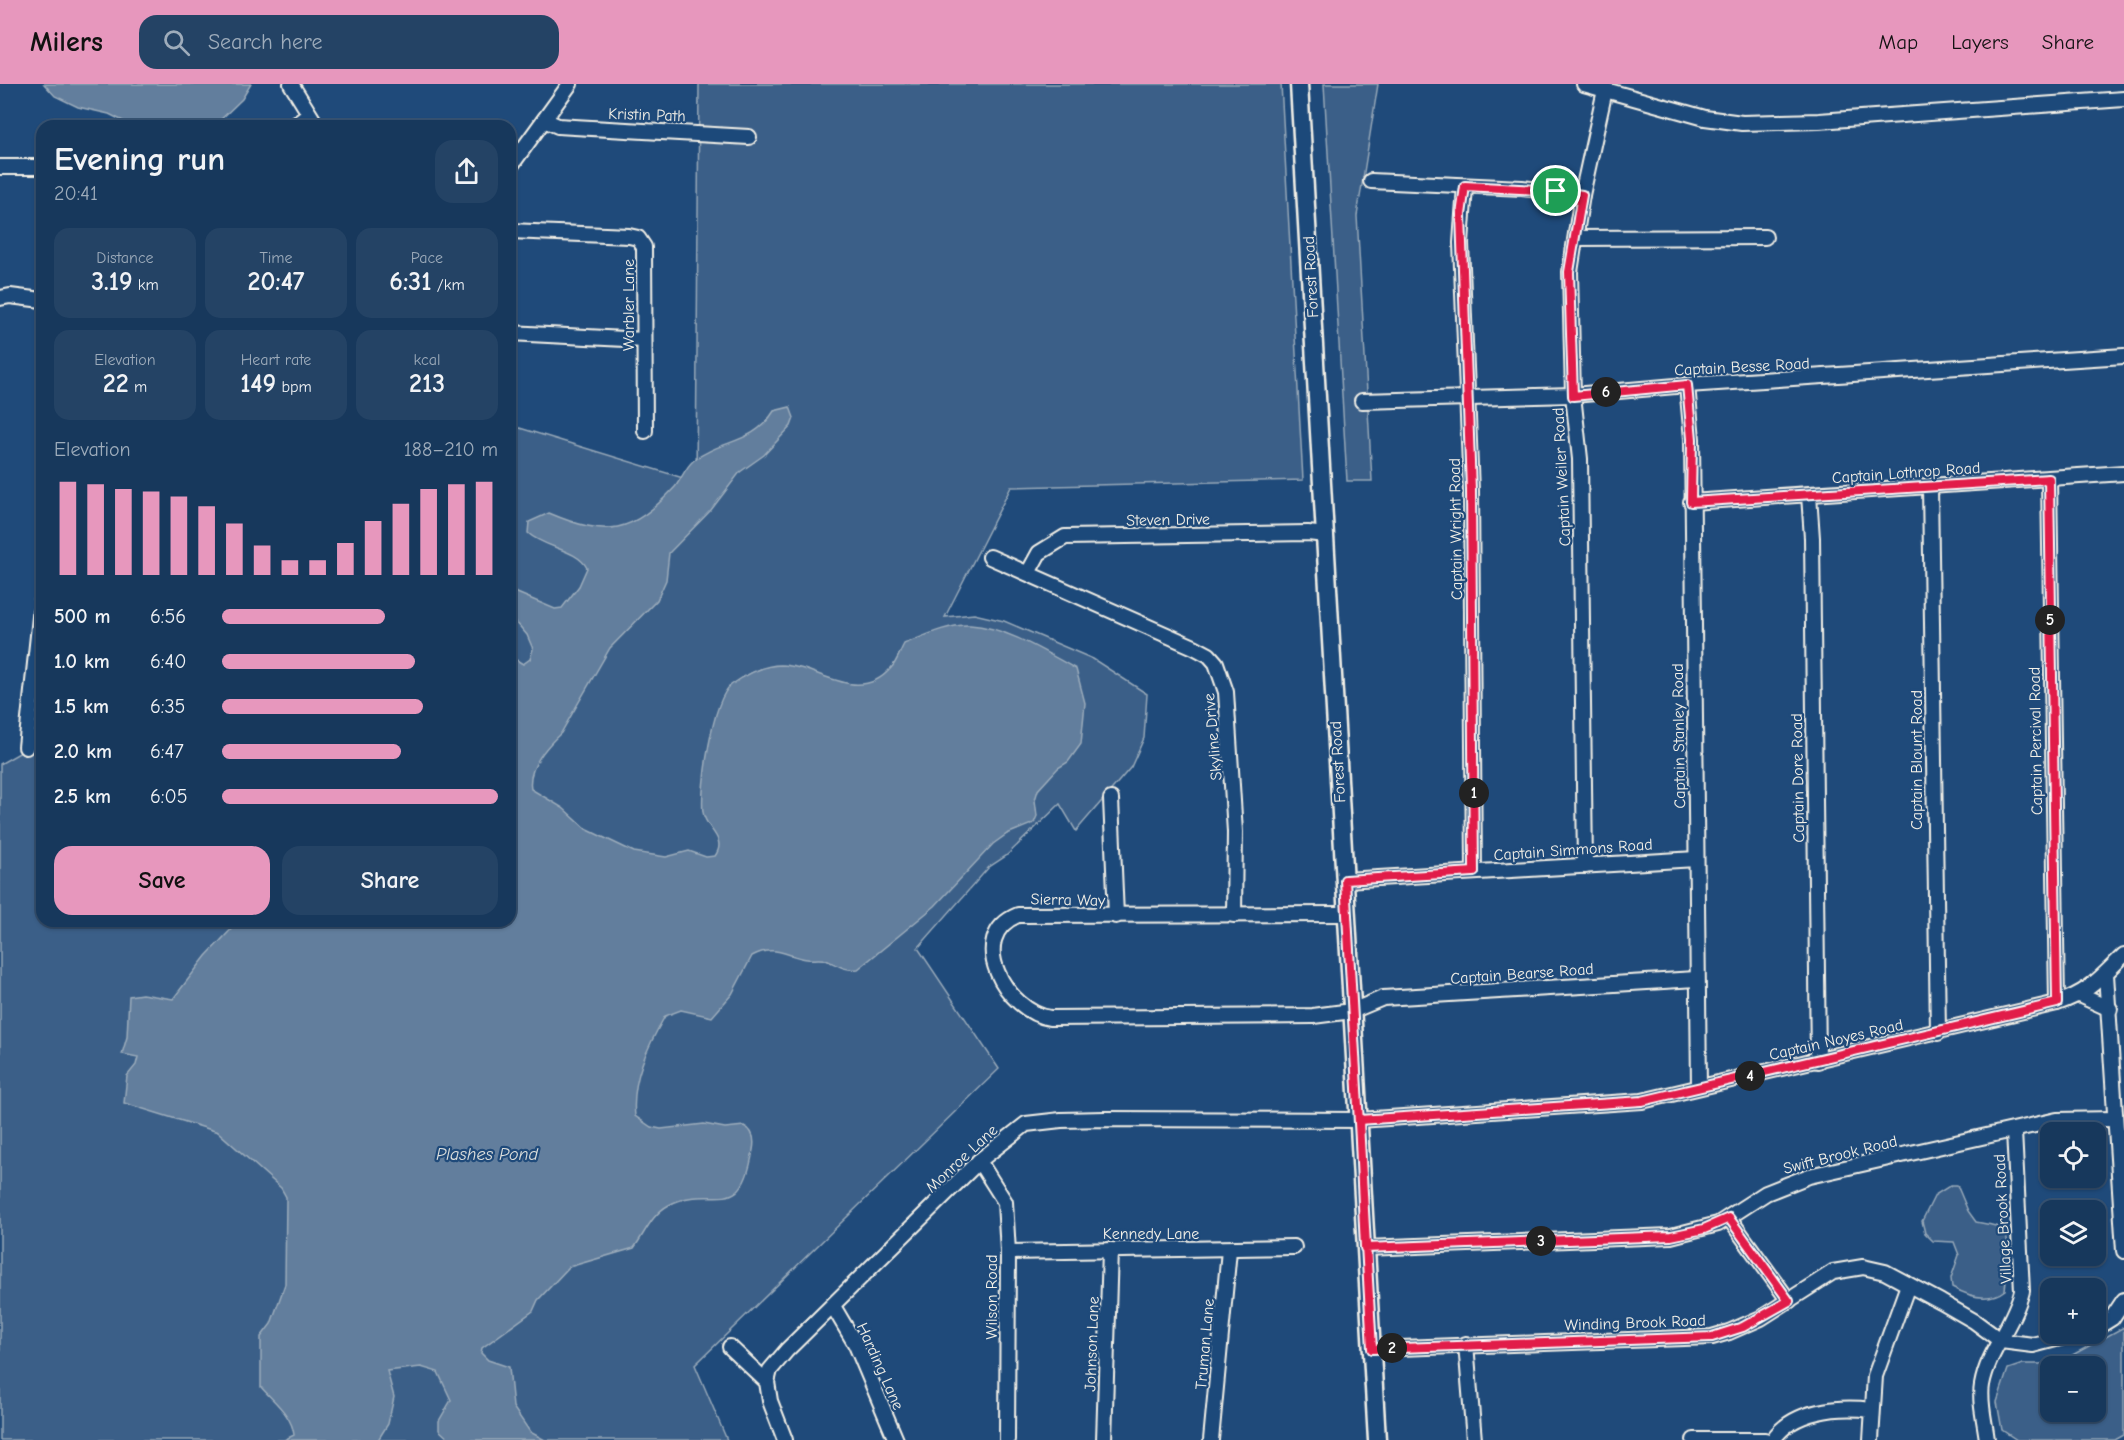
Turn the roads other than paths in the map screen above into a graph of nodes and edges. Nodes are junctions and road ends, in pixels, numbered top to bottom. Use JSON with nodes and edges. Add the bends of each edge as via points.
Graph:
{"nodes":[{"id":1,"x":291,"y":84,"type":"edge"},
{"id":2,"x":570,"y":84,"type":"edge"},
{"id":3,"x":1299,"y":84,"type":"edge"},
{"id":4,"x":1584,"y":84,"type":"edge"},
{"id":5,"x":1605,"y":90,"type":"junction"},
{"id":6,"x":2124,"y":99,"type":"edge"},
{"id":7,"x":312,"y":120,"type":"edge"},
{"id":8,"x":544,"y":120,"type":"junction"},
{"id":9,"x":749,"y":137,"type":"dead end"},
{"id":10,"x":516,"y":159,"type":"edge"},
{"id":11,"x":0,"y":167,"type":"edge"},
{"id":12,"x":36,"y":167,"type":"edge"},
{"id":13,"x":1371,"y":181,"type":"dead end"},
{"id":14,"x":1465,"y":186,"type":"junction"},
{"id":15,"x":1582,"y":195,"type":"junction"},
{"id":16,"x":516,"y":231,"type":"edge"},
{"id":17,"x":1765,"y":237,"type":"dead end"},
{"id":18,"x":1576,"y":238,"type":"junction"},
{"id":19,"x":3,"y":294,"type":"edge"},
{"id":20,"x":36,"y":299,"type":"edge"},
{"id":21,"x":516,"y":333,"type":"edge"},
{"id":22,"x":644,"y":340,"type":"junction"},
{"id":23,"x":2124,"y":356,"type":"edge"},
{"id":24,"x":1687,"y":385,"type":"junction"},
{"id":25,"x":1573,"y":396,"type":"junction"},
{"id":26,"x":1469,"y":399,"type":"junction"},
{"id":27,"x":1362,"y":401,"type":"dead end"},
{"id":28,"x":645,"y":431,"type":"dead end"},
{"id":29,"x":2124,"y":474,"type":"edge"},
{"id":30,"x":2049,"y":479,"type":"junction"},
{"id":31,"x":1930,"y":487,"type":"junction"},
{"id":32,"x":1809,"y":495,"type":"junction"},
{"id":33,"x":1691,"y":502,"type":"junction"},
{"id":34,"x":1325,"y":535,"type":"junction"},
{"id":35,"x":990,"y":557,"type":"dead end"},
{"id":36,"x":1028,"y":573,"type":"junction"},
{"id":37,"x":36,"y":654,"type":"edge"},
{"id":38,"x":26,"y":747,"type":"dead end"},
{"id":39,"x":1111,"y":799,"type":"dead end"},
{"id":40,"x":1696,"y":859,"type":"junction"},
{"id":41,"x":1585,"y":866,"type":"junction"},
{"id":42,"x":1474,"y":872,"type":"junction"},
{"id":43,"x":1345,"y":880,"type":"junction"},
{"id":44,"x":1346,"y":914,"type":"junction"},
{"id":45,"x":1234,"y":915,"type":"junction"},
{"id":46,"x":1116,"y":916,"type":"junction"},
{"id":47,"x":2124,"y":955,"type":"edge"},
{"id":48,"x":2106,"y":974,"type":"junction"},
{"id":49,"x":1696,"y":979,"type":"junction"},
{"id":50,"x":2079,"y":995,"type":"junction"},
{"id":51,"x":2057,"y":1003,"type":"junction"},
{"id":52,"x":2110,"y":1009,"type":"junction"},
{"id":53,"x":1352,"y":1011,"type":"junction"},
{"id":54,"x":1938,"y":1033,"type":"junction"},
{"id":55,"x":1818,"y":1061,"type":"junction"},
{"id":56,"x":1699,"y":1087,"type":"junction"},
{"id":57,"x":2115,"y":1119,"type":"junction"},
{"id":58,"x":1359,"y":1120,"type":"junction"},
{"id":59,"x":2014,"y":1131,"type":"junction"},
{"id":60,"x":979,"y":1161,"type":"junction"},
{"id":61,"x":1729,"y":1218,"type":"junction"},
{"id":62,"x":1294,"y":1247,"type":"dead end"},
{"id":63,"x":1365,"y":1248,"type":"junction"},
{"id":64,"x":1110,"y":1250,"type":"junction"},
{"id":65,"x":1229,"y":1250,"type":"junction"},
{"id":66,"x":2124,"y":1251,"type":"edge"},
{"id":67,"x":1008,"y":1252,"type":"junction"},
{"id":68,"x":1908,"y":1285,"type":"junction"},
{"id":69,"x":2124,"y":1300,"type":"edge"},
{"id":70,"x":1789,"y":1301,"type":"junction"},
{"id":71,"x":833,"y":1306,"type":"junction"},
{"id":72,"x":2106,"y":1322,"type":"edge"},
{"id":73,"x":2001,"y":1341,"type":"junction"},
{"id":74,"x":2040,"y":1343,"type":"edge"},
{"id":75,"x":1466,"y":1344,"type":"junction"},
{"id":76,"x":730,"y":1347,"type":"dead end"},
{"id":77,"x":1372,"y":1349,"type":"junction"},
{"id":78,"x":767,"y":1382,"type":"junction"},
{"id":79,"x":1871,"y":1410,"type":"junction"},
{"id":80,"x":785,"y":1440,"type":"edge"},
{"id":81,"x":896,"y":1440,"type":"edge"},
{"id":82,"x":1007,"y":1440,"type":"edge"},
{"id":83,"x":1104,"y":1440,"type":"edge"},
{"id":84,"x":1211,"y":1440,"type":"edge"},
{"id":85,"x":1377,"y":1440,"type":"edge"},
{"id":86,"x":1474,"y":1440,"type":"edge"},
{"id":87,"x":1694,"y":1440,"type":"edge"},
{"id":88,"x":1765,"y":1440,"type":"edge"},
{"id":89,"x":1773,"y":1440,"type":"edge"},
{"id":90,"x":1871,"y":1440,"type":"edge"},
{"id":91,"x":1987,"y":1440,"type":"edge"}],
"edges":[{"from":1,"to":7,"type":"street"},
{"from":2,"to":8,"type":"street"},
{"from":3,"to":34,"type":"main road","name":"Forest Road"},
{"from":4,"to":5,"type":"street"},
{"from":5,"to":6,"type":"street","via":[[1705,118],[1742,123]]},
{"from":5,"to":15,"type":"street","name":"Captain Weiler Road"},
{"from":8,"to":9,"type":"street","name":"Kristin Path","via":[[574,128]]},
{"from":8,"to":10,"type":"street"},
{"from":11,"to":12,"type":"street"},
{"from":13,"to":14,"type":"street"},
{"from":14,"to":15,"type":"street"},
{"from":14,"to":26,"type":"street","name":"Captain Wright Road","via":[[1461,243]]},
{"from":15,"to":18,"type":"street","name":"Captain Weiler Road"},
{"from":16,"to":22,"type":"street","name":"Warbler Lane","via":[[638,238],[644,247]]},
{"from":17,"to":18,"type":"street"},
{"from":18,"to":25,"type":"street","name":"Captain Weiler Road","via":[[1569,272]]},
{"from":19,"to":20,"type":"street"},
{"from":21,"to":22,"type":"street"},
{"from":22,"to":28,"type":"street","name":"Warbler Lane"},
{"from":23,"to":24,"type":"street","name":"Captain Besse Road"},
{"from":24,"to":25,"type":"street","name":"Captain Besse Road"},
{"from":24,"to":33,"type":"street","name":"Captain Stanley Road","via":[[1692,439]]},
{"from":25,"to":26,"type":"street","name":"Captain Besse Road"},
{"from":25,"to":41,"type":"street","name":"Captain Weiler Road","via":[[1580,459]]},
{"from":26,"to":27,"type":"street","name":"Captain Besse Road"},
{"from":26,"to":42,"type":"street","name":"Captain Wright Road"},
{"from":29,"to":30,"type":"street","name":"Captain Lothrop Road"},
{"from":30,"to":31,"type":"street","name":"Captain Lothrop Road"},
{"from":30,"to":51,"type":"street","name":"Captain Percival Road"},
{"from":31,"to":32,"type":"street","name":"Captain Lothrop Road"},
{"from":31,"to":54,"type":"street","name":"Captain Blount Road"},
{"from":32,"to":33,"type":"street","name":"Captain Lothrop Road"},
{"from":32,"to":55,"type":"street","name":"Captain Dore Road"},
{"from":33,"to":40,"type":"street","name":"Captain Stanley Road"},
{"from":34,"to":36,"type":"street","name":"Steven Drive","via":[[1065,537],[1039,554]]},
{"from":34,"to":43,"type":"main road","name":"Forest Road"},
{"from":35,"to":36,"type":"street","name":"Skyline Drive"},
{"from":36,"to":45,"type":"street","name":"Skyline Drive","via":[[1194,647],[1215,663],[1226,692],[1228,712],[1235,832]]},
{"from":37,"to":38,"type":"street"},
{"from":39,"to":46,"type":"street"},
{"from":40,"to":41,"type":"street","name":"Captain Simmons Road"},
{"from":40,"to":49,"type":"street","name":"Captain Stanley Road"},
{"from":41,"to":42,"type":"street","name":"Captain Simmons Road"},
{"from":42,"to":43,"type":"street","name":"Captain Simmons Road"},
{"from":43,"to":44,"type":"main road","name":"Forest Road"},
{"from":44,"to":45,"type":"street","name":"Sierra Way"},
{"from":44,"to":53,"type":"main road","name":"Forest Road"},
{"from":45,"to":46,"type":"street","name":"Sierra Way"},
{"from":46,"to":53,"type":"street","name":"Sierra Way","via":[[1018,915],[997,931],[995,968],[1029,1011],[1050,1018],[1313,1016]]},
{"from":47,"to":48,"type":"street","name":"Captain Noyes Road"},
{"from":48,"to":50,"type":"street","name":"Captain Noyes Road"},
{"from":48,"to":52,"type":"street"},
{"from":49,"to":53,"type":"street","name":"Captain Bearse Road","via":[[1383,998]]},
{"from":49,"to":56,"type":"street","name":"Captain Stanley Road"},
{"from":50,"to":51,"type":"street","name":"Captain Noyes Road"},
{"from":50,"to":52,"type":"street"},
{"from":51,"to":54,"type":"street","name":"Captain Noyes Road"},
{"from":52,"to":57,"type":"street"},
{"from":53,"to":58,"type":"main road","name":"Forest Road"},
{"from":54,"to":55,"type":"street","name":"Captain Noyes Road"},
{"from":55,"to":56,"type":"street","name":"Captain Noyes Road"},
{"from":56,"to":58,"type":"street","name":"Captain Noyes Road","via":[[1642,1101]]},
{"from":57,"to":59,"type":"street","name":"Swift Brook Road","via":[[2057,1120]]},
{"from":57,"to":66,"type":"street"},
{"from":58,"to":60,"type":"street","name":"Monroe Lane","via":[[1039,1122],[1015,1130]]},
{"from":58,"to":63,"type":"main road","name":"Forest Road"},
{"from":59,"to":61,"type":"street","name":"Swift Brook Road","via":[[1809,1176],[1766,1193]]},
{"from":59,"to":73,"type":"street","name":"Village Brook Road","via":[[2022,1291]]},
{"from":60,"to":67,"type":"street","name":"Wilson Road","via":[[1005,1202]]},
{"from":60,"to":71,"type":"street","name":"Monroe Lane"},
{"from":61,"to":63,"type":"street","name":"Swift Brook Road","via":[[1704,1229],[1671,1236]]},
{"from":61,"to":70,"type":"street"},
{"from":62,"to":65,"type":"street","name":"Kennedy Lane"},
{"from":63,"to":77,"type":"main road","name":"Forest Road"},
{"from":64,"to":65,"type":"street","name":"Kennedy Lane"},
{"from":64,"to":67,"type":"street","name":"Kennedy Lane"},
{"from":64,"to":83,"type":"street","name":"Johnson Lane"},
{"from":65,"to":84,"type":"street","name":"Truman Lane"},
{"from":67,"to":82,"type":"street","name":"Wilson Road"},
{"from":68,"to":70,"type":"street","name":"Winding Brook Road","via":[[1885,1272],[1852,1268],[1823,1277]]},
{"from":68,"to":73,"type":"street","name":"Winding Brook Road","via":[[1974,1321]]},
{"from":68,"to":79,"type":"street","via":[[1880,1358]]},
{"from":69,"to":72,"type":"street"},
{"from":70,"to":75,"type":"street","name":"Winding Brook Road","via":[[1743,1327],[1712,1337]]},
{"from":71,"to":78,"type":"street","name":"Monroe Lane","via":[[773,1365]]},
{"from":71,"to":81,"type":"street","name":"Harding Lane","via":[[856,1345]]},
{"from":73,"to":74,"type":"street","name":"Winding Brook Road"},
{"from":73,"to":91,"type":"street","name":"Village Brook Road","via":[[1983,1382]]},
{"from":75,"to":77,"type":"street","name":"Winding Brook Road"},
{"from":75,"to":86,"type":"street"},
{"from":76,"to":78,"type":"street"},
{"from":77,"to":85,"type":"main road","name":"Forest Road"},
{"from":78,"to":80,"type":"street"},
{"from":79,"to":89,"type":"street","via":[[1839,1408],[1814,1414],[1790,1424]]},
{"from":79,"to":90,"type":"street"},
{"from":87,"to":88,"type":"street"}]}
